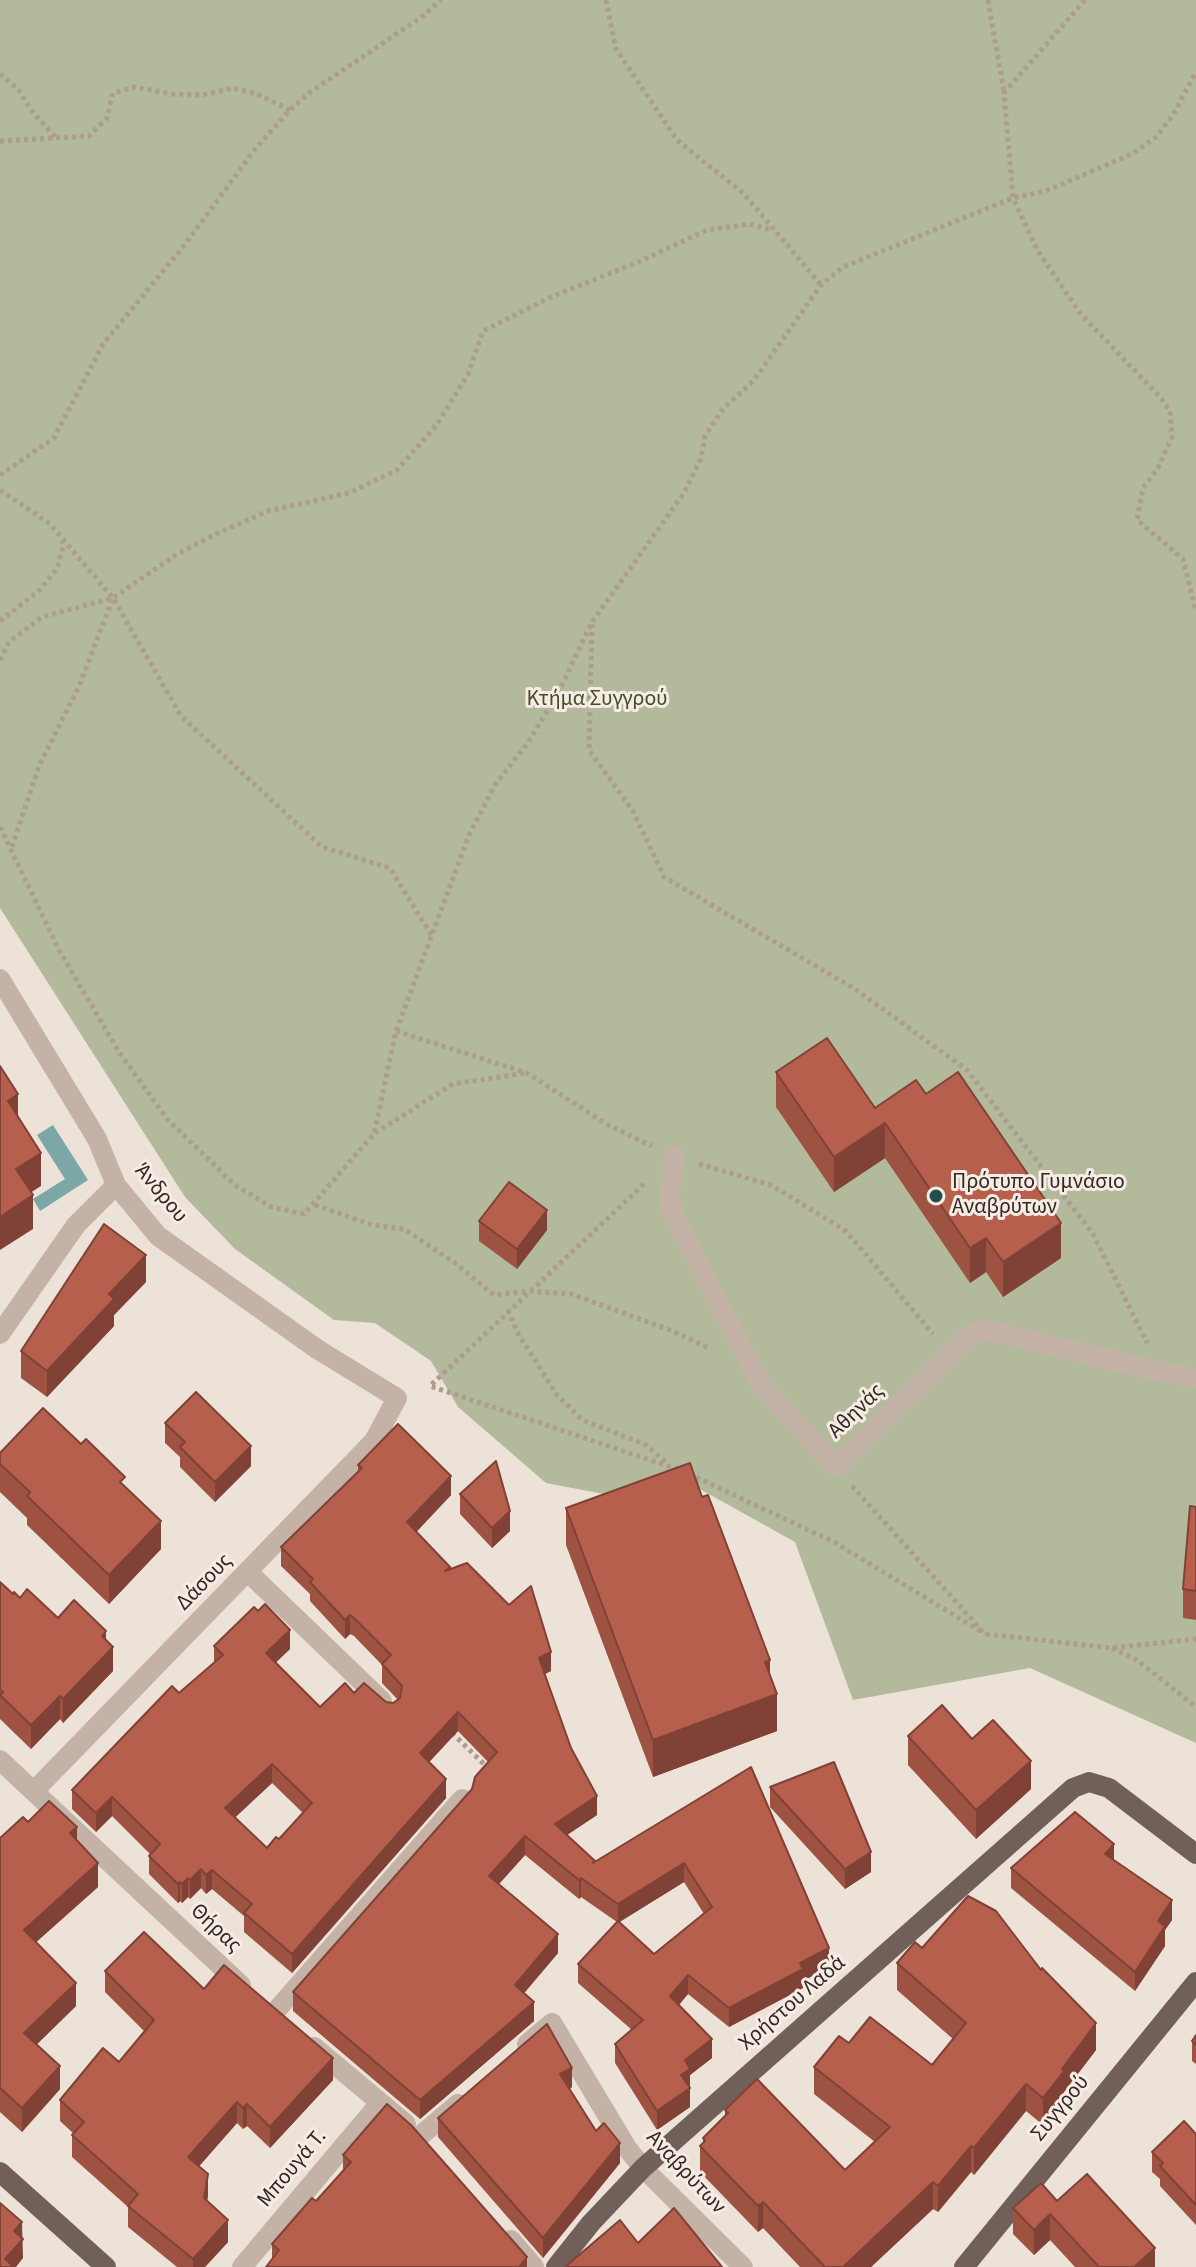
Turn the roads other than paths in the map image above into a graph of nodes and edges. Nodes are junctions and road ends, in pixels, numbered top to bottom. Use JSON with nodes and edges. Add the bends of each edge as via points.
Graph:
{"nodes":[{"id":1,"x":0,"y":979,"type":"edge"},
{"id":2,"x":674,"y":1156,"type":"road end"},
{"id":3,"x":116,"y":1185,"type":"junction"},
{"id":4,"x":0,"y":1334,"type":"edge"},
{"id":5,"x":1196,"y":1378,"type":"edge"},
{"id":6,"x":397,"y":1398,"type":"joint"},
{"id":7,"x":248,"y":1572,"type":"junction"},
{"id":8,"x":390,"y":1709,"type":"edge"},
{"id":9,"x":0,"y":1760,"type":"edge"},
{"id":10,"x":34,"y":1791,"type":"junction"},
{"id":11,"x":462,"y":1799,"type":"edge"},
{"id":12,"x":1196,"y":1854,"type":"edge"},
{"id":13,"x":1196,"y":1982,"type":"edge"},
{"id":14,"x":286,"y":2023,"type":"junction"},
{"id":15,"x":516,"y":2054,"type":"edge"},
{"id":16,"x":468,"y":2095,"type":"edge"},
{"id":17,"x":380,"y":2103,"type":"junction"},
{"id":18,"x":643,"y":2168,"type":"junction"},
{"id":19,"x":0,"y":2172,"type":"edge"},
{"id":20,"x":493,"y":2219,"type":"edge"},
{"id":21,"x":106,"y":2267,"type":"edge"},
{"id":22,"x":242,"y":2267,"type":"edge"},
{"id":23,"x":534,"y":2267,"type":"edge"},
{"id":24,"x":556,"y":2267,"type":"edge"},
{"id":25,"x":743,"y":2267,"type":"edge"},
{"id":26,"x":964,"y":2267,"type":"edge"}],
"edges":[{"from":1,"to":3,"type":"street","name":"Άνδρου","via":[[97,1139]]},
{"from":2,"to":5,"type":"street","name":"Αθηνάς","via":[[670,1208],[761,1385],[836,1467],[978,1331]]},
{"from":3,"to":4,"type":"street","via":[[76,1225]]},
{"from":3,"to":6,"type":"street","name":"Άνδρου","via":[[158,1236],[317,1349]]},
{"from":6,"to":7,"type":"street","name":"Δάσους","via":[[374,1441]]},
{"from":7,"to":8,"type":"street"},
{"from":7,"to":10,"type":"street","name":"Δάσους"},
{"from":9,"to":10,"type":"street","name":"Θήρας"},
{"from":10,"to":14,"type":"street","name":"Θήρας"},
{"from":11,"to":14,"type":"street"},
{"from":12,"to":18,"type":"main road","name":"Χρήστου Λαδά","via":[[1109,1788],[1089,1782],[1073,1788]]},
{"from":13,"to":26,"type":"main road","name":"Συγγρού"},
{"from":14,"to":17,"type":"street","name":"Θήρας"},
{"from":15,"to":18,"type":"street","name":"Αναβρύτων","via":[[552,2023]]},
{"from":16,"to":17,"type":"street","name":"Θήρας","via":[[426,2142]]},
{"from":17,"to":22,"type":"street","name":"Μπουγά Τ."},
{"from":18,"to":24,"type":"main road","name":"Χρήστου Λαδά"},
{"from":18,"to":25,"type":"street","name":"Αναβρύτων"},
{"from":19,"to":21,"type":"main road"},
{"from":20,"to":23,"type":"street"}]}
